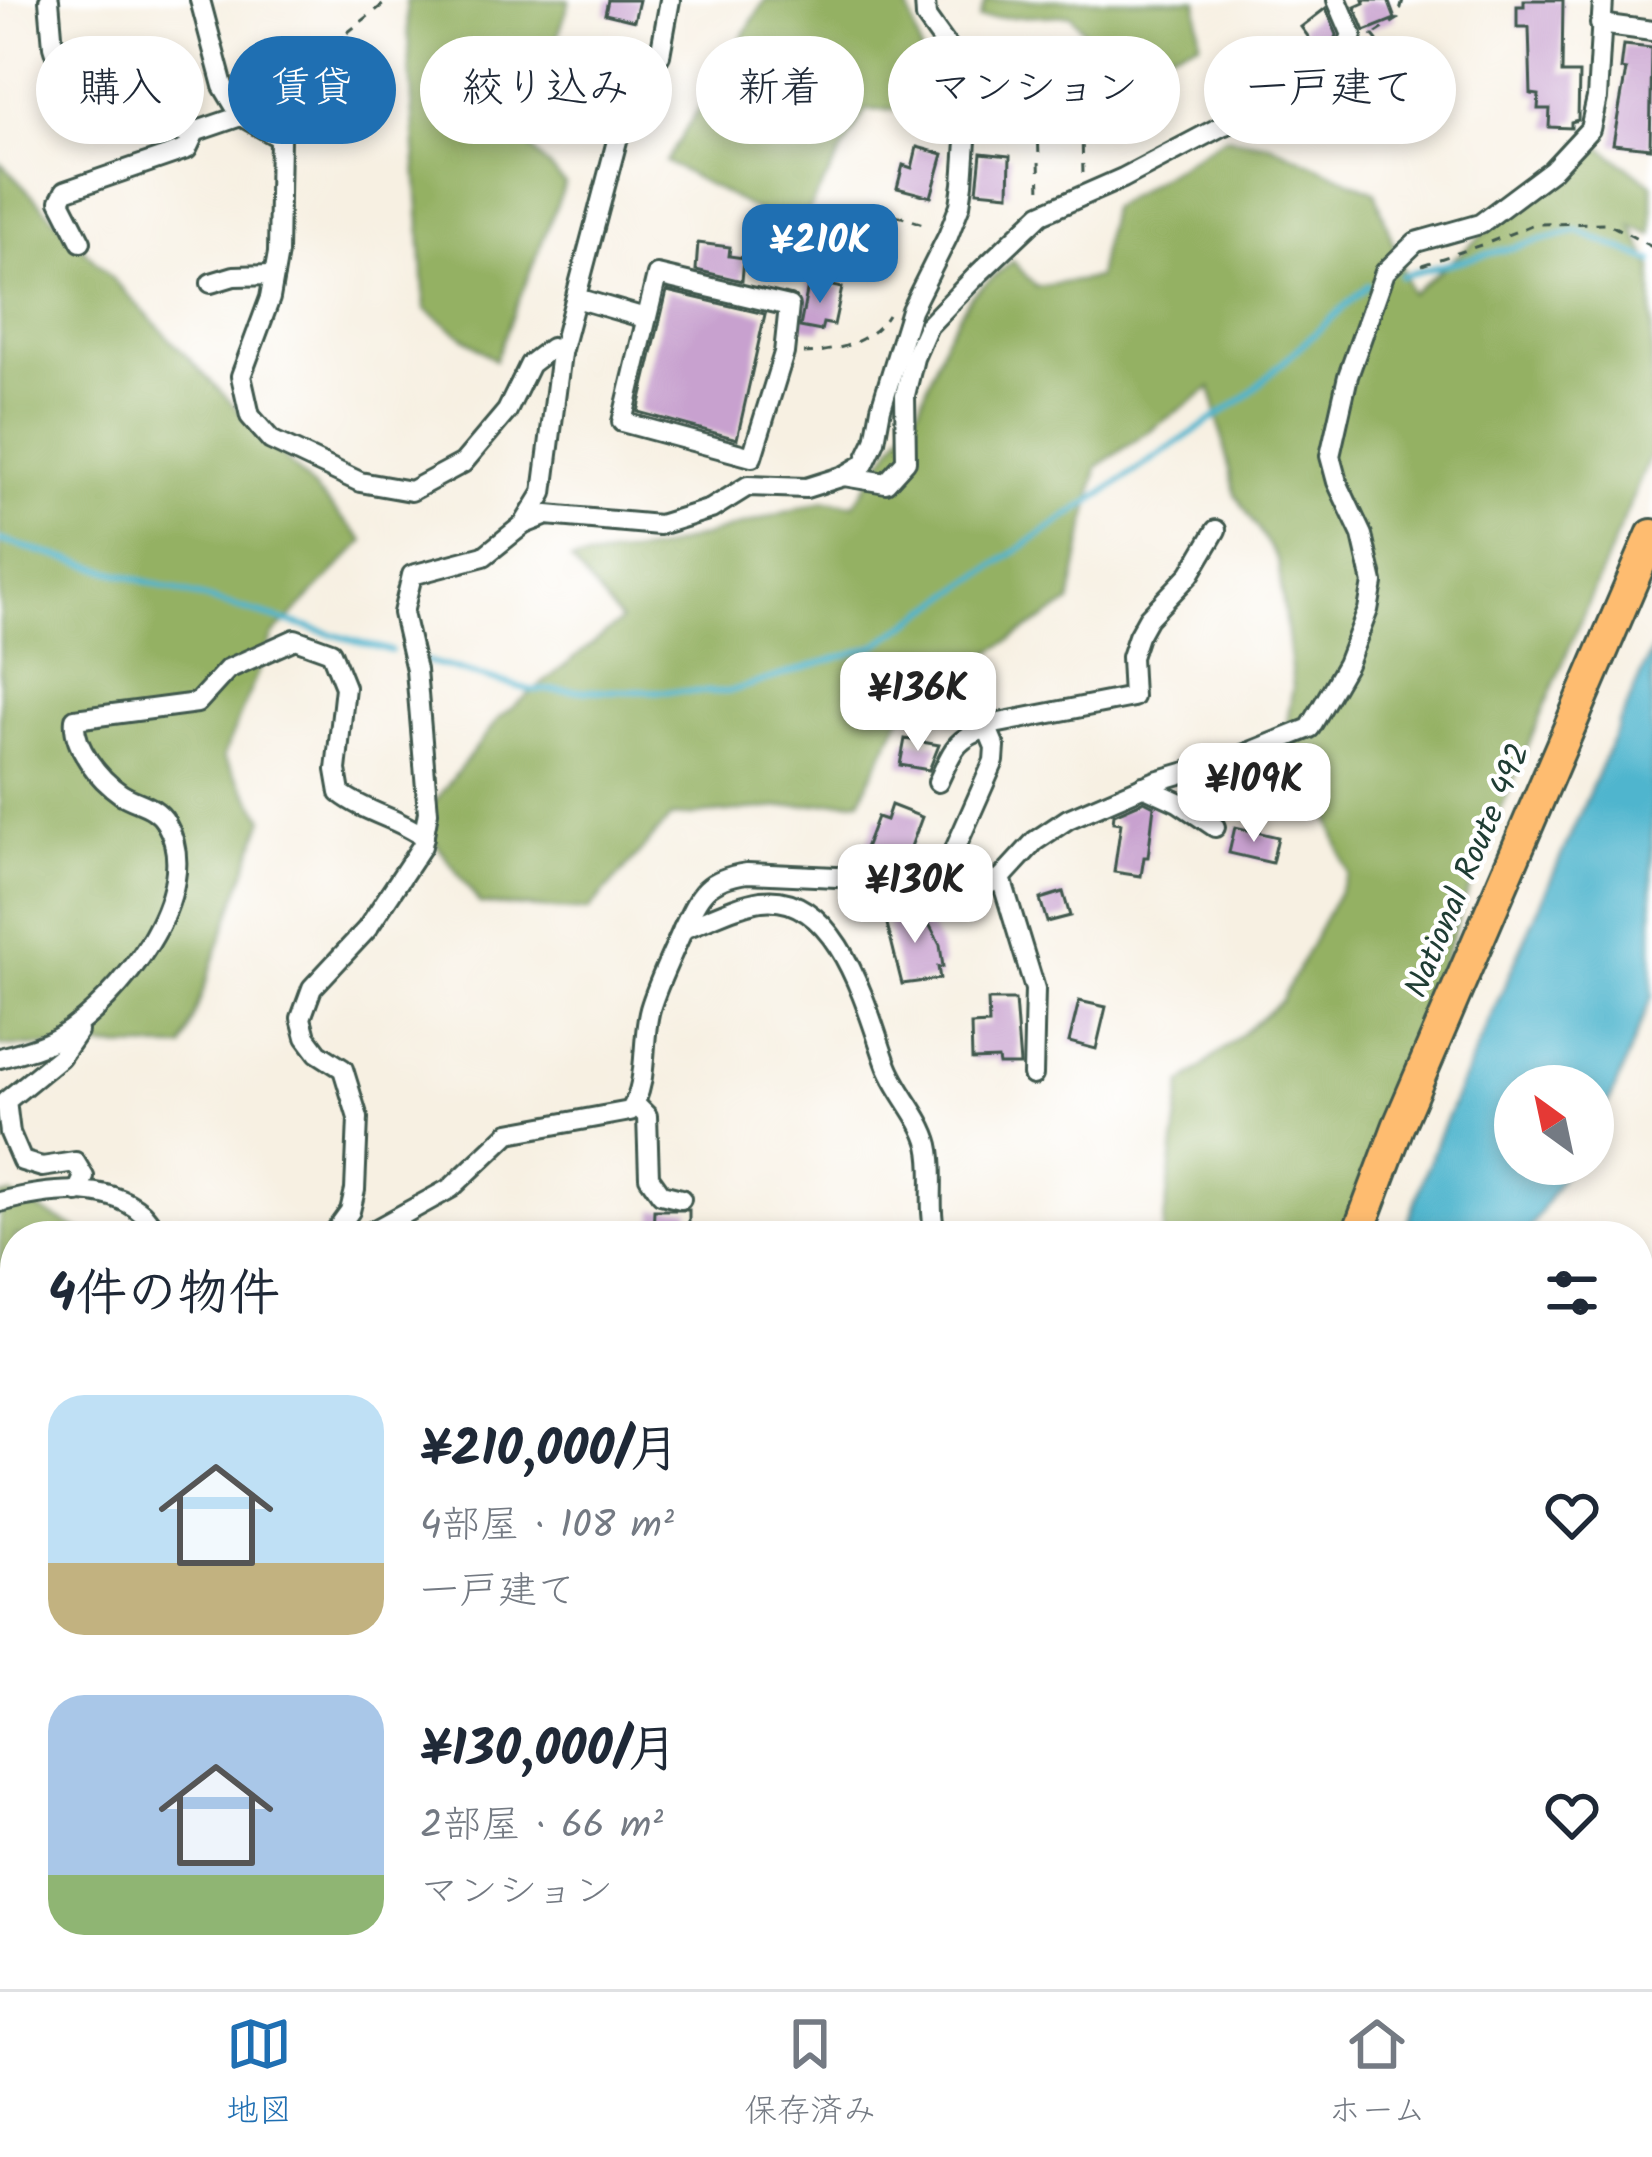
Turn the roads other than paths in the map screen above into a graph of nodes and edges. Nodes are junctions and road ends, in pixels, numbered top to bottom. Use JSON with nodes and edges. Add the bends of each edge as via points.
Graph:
{"nodes":[{"id":1,"x":49,"y":0,"type":"edge"},
{"id":2,"x":200,"y":0,"type":"edge"},
{"id":3,"x":670,"y":0,"type":"edge"},
{"id":4,"x":925,"y":0,"type":"edge"},
{"id":5,"x":1337,"y":0,"type":"edge"},
{"id":6,"x":1603,"y":0,"type":"edge"},
{"id":7,"x":1600,"y":24,"type":"junction"},
{"id":8,"x":1652,"y":31,"type":"edge"},
{"id":9,"x":51,"y":36,"type":"edge"},
{"id":10,"x":228,"y":94,"type":"edge"},
{"id":11,"x":189,"y":144,"type":"edge"},
{"id":12,"x":280,"y":144,"type":"edge"},
{"id":13,"x":81,"y":242,"type":"dead end"},
{"id":14,"x":274,"y":275,"type":"junction"},
{"id":15,"x":211,"y":284,"type":"dead end"},
{"id":16,"x":576,"y":298,"type":"junction"},
{"id":17,"x":645,"y":318,"type":"junction"},
{"id":18,"x":561,"y":353,"type":"junction"},
{"id":19,"x":844,"y":476,"type":"junction"},
{"id":20,"x":524,"y":524,"type":"junction"},
{"id":21,"x":1216,"y":530,"type":"dead end"},
{"id":22,"x":1652,"y":536,"type":"edge"},
{"id":23,"x":987,"y":728,"type":"junction"},
{"id":24,"x":938,"y":782,"type":"dead end"},
{"id":25,"x":1143,"y":786,"type":"junction"},
{"id":26,"x":1215,"y":826,"type":"dead end"},
{"id":27,"x":424,"y":837,"type":"junction"},
{"id":28,"x":1001,"y":878,"type":"junction"},
{"id":29,"x":964,"y":884,"type":"junction"},
{"id":30,"x":683,"y":929,"type":"junction"},
{"id":31,"x":92,"y":1012,"type":"junction"},
{"id":32,"x":0,"y":1058,"type":"edge"},
{"id":33,"x":1033,"y":1076,"type":"dead end"},
{"id":34,"x":635,"y":1104,"type":"junction"},
{"id":35,"x":77,"y":1192,"type":"junction"},
{"id":36,"x":681,"y":1199,"type":"dead end"},
{"id":37,"x":0,"y":1202,"type":"edge"},
{"id":38,"x":149,"y":1221,"type":"edge"},
{"id":39,"x":343,"y":1221,"type":"edge"},
{"id":40,"x":391,"y":1221,"type":"edge"},
{"id":41,"x":935,"y":1221,"type":"edge"},
{"id":42,"x":1362,"y":1221,"type":"edge"}],
"edges":[{"from":1,"to":9,"type":"street"},
{"from":2,"to":10,"type":"street"},
{"from":3,"to":16,"type":"street","via":[[660,55],[623,118]]},
{"from":4,"to":19,"type":"street","via":[[926,17],[956,59],[970,97],[960,206],[911,310],[875,441],[864,464]]},
{"from":5,"to":19,"type":"street","via":[[1352,35],[1333,78],[1310,96],[1222,126],[1041,214],[928,326],[904,395],[906,461],[886,483]]},
{"from":6,"to":7,"type":"street"},
{"from":7,"to":8,"type":"street"},
{"from":7,"to":25,"type":"street","via":[[1597,98],[1590,129],[1573,150],[1480,224],[1416,242],[1385,272],[1330,456],[1373,583],[1347,664],[1310,728]]},
{"from":11,"to":13,"type":"street","via":[[65,190],[61,201]]},
{"from":12,"to":14,"type":"street"},
{"from":14,"to":15,"type":"street"},
{"from":14,"to":18,"type":"street","via":[[241,376],[250,416],[272,440],[360,482],[411,491],[463,463],[507,411],[530,364],[551,348]]},
{"from":16,"to":17,"type":"street"},
{"from":16,"to":18,"type":"street"},
{"from":17,"to":17,"type":"street","via":[[657,275],[790,306],[752,457],[622,422]]},
{"from":18,"to":20,"type":"street","via":[[544,493]]},
{"from":19,"to":20,"type":"street","via":[[806,488],[748,485],[711,509],[659,525],[547,515]]},
{"from":20,"to":27,"type":"street","via":[[484,556],[412,575],[404,613],[418,694]]},
{"from":21,"to":23,"type":"street","via":[[1138,636],[1133,697]]},
{"from":22,"to":42,"type":"highway","name":"National Route 492"},
{"from":23,"to":24,"type":"street","via":[[963,737]]},
{"from":23,"to":29,"type":"street","via":[[994,761],[952,856]]},
{"from":25,"to":26,"type":"street"},
{"from":25,"to":28,"type":"street","via":[[1068,818]]},
{"from":27,"to":31,"type":"street","via":[[340,793],[345,687],[332,652],[295,639],[228,669],[197,703],[75,719],[74,733],[95,770],[151,806],[177,851],[166,914],[134,968]]},
{"from":27,"to":39,"type":"street","via":[[395,891],[312,988],[301,1018],[318,1053],[343,1069],[358,1118],[355,1190]]},
{"from":28,"to":29,"type":"street"},
{"from":28,"to":33,"type":"street","via":[[1035,989]]},
{"from":29,"to":30,"type":"street","via":[[793,872],[724,876],[709,885]]},
{"from":30,"to":34,"type":"street","via":[[652,1002]]},
{"from":30,"to":41,"type":"street","via":[[762,901],[785,902],[838,943],[929,1146]]},
{"from":31,"to":32,"type":"street","via":[[55,1040]]},
{"from":31,"to":35,"type":"street","via":[[60,1057],[6,1101],[22,1161],[75,1162],[84,1177]]},
{"from":34,"to":36,"type":"street","via":[[647,1116],[649,1177],[661,1194]]},
{"from":34,"to":40,"type":"street","via":[[601,1118],[509,1133],[451,1188]]},
{"from":35,"to":37,"type":"street"},
{"from":35,"to":38,"type":"street","via":[[111,1196]]}]}
